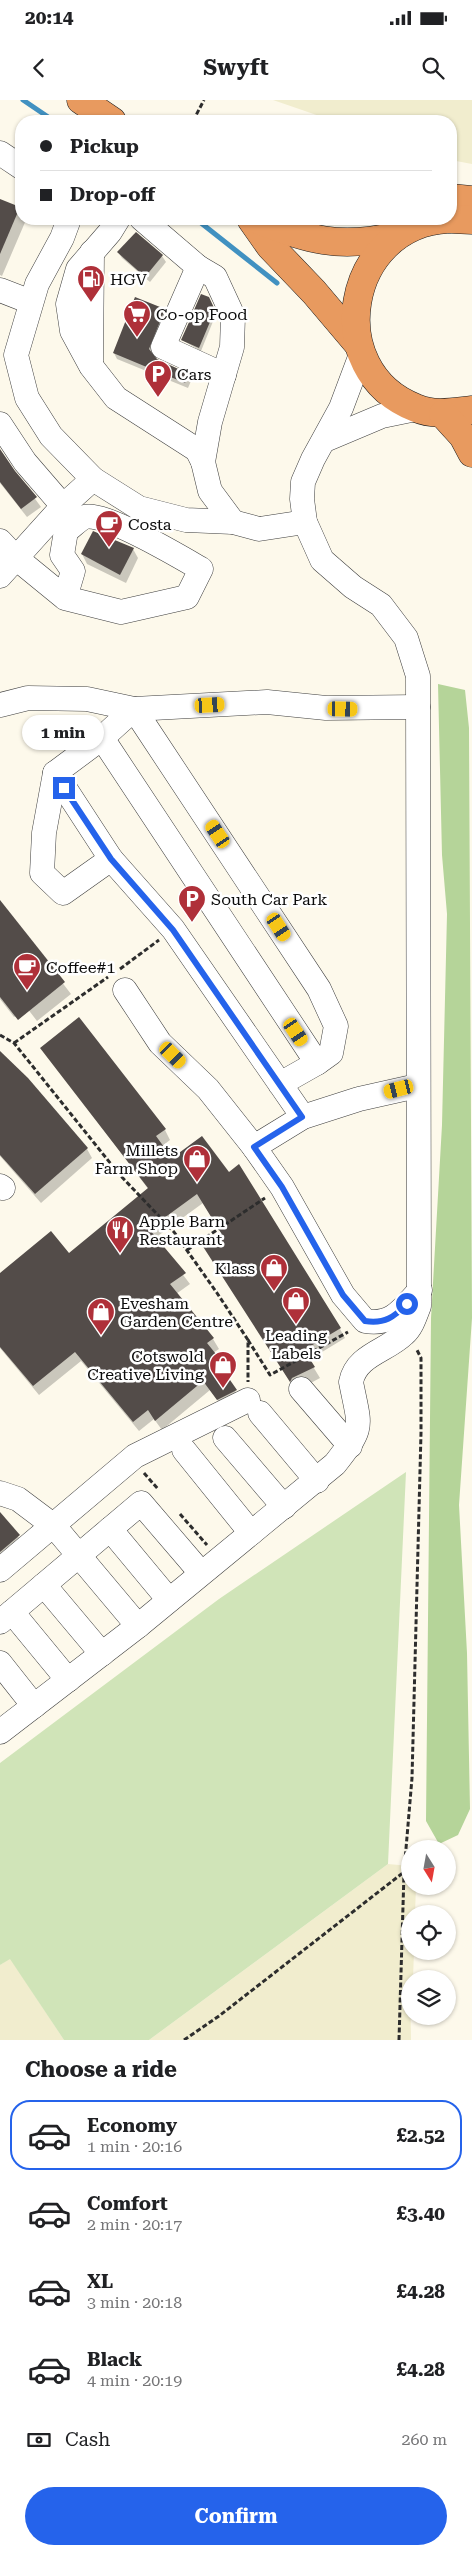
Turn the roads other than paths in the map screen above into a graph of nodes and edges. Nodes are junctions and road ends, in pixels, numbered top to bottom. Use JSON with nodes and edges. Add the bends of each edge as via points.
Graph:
{"nodes":[{"id":1,"x":81,"y":100,"type":"edge"},
{"id":2,"x":103,"y":115,"type":"edge"},
{"id":3,"x":0,"y":153,"type":"edge"},
{"id":4,"x":15,"y":163,"type":"edge"},
{"id":5,"x":457,"y":199,"type":"edge"},
{"id":6,"x":472,"y":200,"type":"edge"},
{"id":7,"x":457,"y":219,"type":"edge"},
{"id":8,"x":472,"y":220,"type":"edge"},
{"id":9,"x":67,"y":225,"type":"edge"},
{"id":10,"x":113,"y":225,"type":"edge"},
{"id":11,"x":149,"y":225,"type":"edge"},
{"id":12,"x":255,"y":225,"type":"edge"},
{"id":13,"x":271,"y":225,"type":"edge"},
{"id":14,"x":320,"y":225,"type":"edge"},
{"id":15,"x":360,"y":225,"type":"edge"},
{"id":16,"x":374,"y":225,"type":"edge"},
{"id":17,"x":410,"y":225,"type":"edge"},
{"id":18,"x":388,"y":227,"type":"edge"},
{"id":19,"x":198,"y":267,"type":"junction"},
{"id":20,"x":0,"y":290,"type":"edge"},
{"id":21,"x":31,"y":302,"type":"junction"},
{"id":22,"x":360,"y":348,"type":"junction"},
{"id":23,"x":224,"y":375,"type":"junction"},
{"id":24,"x":416,"y":409,"type":"junction"},
{"id":25,"x":472,"y":410,"type":"edge"},
{"id":26,"x":443,"y":414,"type":"junction"},
{"id":27,"x":0,"y":424,"type":"edge"},
{"id":28,"x":325,"y":440,"type":"junction"},
{"id":29,"x":472,"y":452,"type":"edge"},
{"id":30,"x":203,"y":462,"type":"junction"},
{"id":31,"x":93,"y":479,"type":"junction"},
{"id":32,"x":63,"y":506,"type":"junction"},
{"id":33,"x":232,"y":522,"type":"junction"},
{"id":34,"x":305,"y":522,"type":"junction"},
{"id":35,"x":0,"y":541,"type":"edge"},
{"id":36,"x":16,"y":558,"type":"junction"},
{"id":37,"x":0,"y":576,"type":"edge"},
{"id":38,"x":66,"y":598,"type":"junction"},
{"id":39,"x":0,"y":705,"type":"edge"},
{"id":40,"x":418,"y":707,"type":"junction"},
{"id":41,"x":134,"y":709,"type":"junction"},
{"id":42,"x":102,"y":738,"type":"junction"},
{"id":43,"x":55,"y":774,"type":"junction"},
{"id":44,"x":111,"y":859,"type":"junction"},
{"id":45,"x":125,"y":990,"type":"dead end"},
{"id":46,"x":317,"y":1063,"type":"junction"},
{"id":47,"x":280,"y":1084,"type":"junction"},
{"id":48,"x":417,"y":1086,"type":"junction"},
{"id":49,"x":302,"y":1117,"type":"junction"},
{"id":50,"x":254,"y":1147,"type":"junction"},
{"id":51,"x":420,"y":1290,"type":"junction"},
{"id":52,"x":301,"y":1389,"type":"dead end"},
{"id":53,"x":225,"y":1438,"type":"dead end"},
{"id":54,"x":350,"y":1446,"type":"junction"},
{"id":55,"x":184,"y":1450,"type":"dead end"},
{"id":56,"x":317,"y":1481,"type":"junction"},
{"id":57,"x":0,"y":1492,"type":"edge"},
{"id":58,"x":284,"y":1507,"type":"junction"},
{"id":59,"x":54,"y":1526,"type":"junction"},
{"id":60,"x":110,"y":1529,"type":"junction"},
{"id":61,"x":251,"y":1533,"type":"junction"},
{"id":62,"x":79,"y":1556,"type":"junction"},
{"id":63,"x":210,"y":1566,"type":"junction"},
{"id":64,"x":0,"y":1570,"type":"edge"},
{"id":65,"x":44,"y":1585,"type":"junction"},
{"id":66,"x":169,"y":1600,"type":"junction"},
{"id":67,"x":6,"y":1617,"type":"edge"},
{"id":68,"x":138,"y":1626,"type":"junction"},
{"id":69,"x":102,"y":1654,"type":"junction"},
{"id":70,"x":0,"y":1664,"type":"edge"},
{"id":71,"x":68,"y":1680,"type":"junction"},
{"id":72,"x":34,"y":1706,"type":"junction"},
{"id":73,"x":0,"y":1732,"type":"edge"}],
"edges":[{"from":1,"to":2,"type":"highway"},
{"from":3,"to":4,"type":"street"},
{"from":5,"to":6,"type":"highway"},
{"from":7,"to":8,"type":"highway"},
{"from":9,"to":21,"type":"street"},
{"from":10,"to":30,"type":"street","via":[[78,269],[68,304],[72,331],[91,366],[116,398],[197,450]]},
{"from":11,"to":19,"type":"street"},
{"from":12,"to":22,"type":"highway"},
{"from":13,"to":18,"type":"highway","via":[[318,240],[366,242]]},
{"from":14,"to":15,"type":"highway"},
{"from":16,"to":18,"type":"highway"},
{"from":17,"to":18,"type":"highway"},
{"from":18,"to":22,"type":"highway","via":[[360,287],[355,310]]},
{"from":19,"to":23,"type":"street","via":[[215,277],[234,316],[232,347]]},
{"from":19,"to":23,"type":"street","via":[[163,347]]},
{"from":20,"to":21,"type":"street"},
{"from":21,"to":31,"type":"street","via":[[16,355],[27,398],[51,436]]},
{"from":22,"to":24,"type":"highway","via":[[368,366],[392,394]]},
{"from":22,"to":28,"type":"street","via":[[352,383]]},
{"from":23,"to":30,"type":"street","via":[[210,422]]},
{"from":24,"to":26,"type":"highway"},
{"from":24,"to":28,"type":"street","via":[[382,416]]},
{"from":25,"to":26,"type":"highway"},
{"from":26,"to":29,"type":"highway","via":[[463,436]]},
{"from":27,"to":32,"type":"street","via":[[25,462]]},
{"from":28,"to":34,"type":"street","via":[[312,459],[303,482]]},
{"from":30,"to":33,"type":"street","via":[[210,491]]},
{"from":31,"to":32,"type":"street"},
{"from":31,"to":33,"type":"street","via":[[139,508],[186,520]]},
{"from":32,"to":36,"type":"street"},
{"from":33,"to":34,"type":"street","via":[[259,529]]},
{"from":34,"to":40,"type":"street","via":[[322,560],[353,587],[381,605],[406,638],[418,676]]},
{"from":35,"to":36,"type":"street"},
{"from":36,"to":37,"type":"street"},
{"from":36,"to":38,"type":"street"},
{"from":38,"to":38,"type":"street","via":[[73,571],[62,556],[66,531],[85,517],[99,516],[201,569],[187,597],[146,608],[121,612]]},
{"from":39,"to":41,"type":"street","via":[[28,698],[87,699]]},
{"from":40,"to":41,"type":"street","via":[[326,708],[266,702]]},
{"from":40,"to":48,"type":"street"},
{"from":41,"to":42,"type":"street"},
{"from":41,"to":46,"type":"street","via":[[319,989],[336,1026],[331,1053]]},
{"from":42,"to":43,"type":"street"},
{"from":42,"to":46,"type":"street"},
{"from":43,"to":44,"type":"street"},
{"from":43,"to":44,"type":"street","via":[[44,833],[42,873],[63,893]]},
{"from":44,"to":47,"type":"street","via":[[173,930]]},
{"from":45,"to":50,"type":"street","via":[[160,1043],[208,1089]]},
{"from":46,"to":47,"type":"street"},
{"from":47,"to":49,"type":"street"},
{"from":48,"to":49,"type":"street"},
{"from":48,"to":51,"type":"street"},
{"from":49,"to":50,"type":"street"},
{"from":50,"to":51,"type":"street","via":[[282,1187],[343,1295],[365,1321],[385,1321],[394,1317]]},
{"from":51,"to":54,"type":"street","via":[[419,1306],[404,1334],[370,1355],[352,1375],[359,1426]]},
{"from":52,"to":54,"type":"street"},
{"from":53,"to":58,"type":"street"},
{"from":54,"to":56,"type":"street"},
{"from":55,"to":61,"type":"street"},
{"from":56,"to":58,"type":"street"},
{"from":56,"to":59,"type":"street","via":[[254,1406],[135,1456]]},
{"from":57,"to":59,"type":"street","via":[[18,1499]]},
{"from":58,"to":61,"type":"street"},
{"from":59,"to":62,"type":"street"},
{"from":59,"to":64,"type":"street"},
{"from":60,"to":62,"type":"street"},
{"from":60,"to":63,"type":"street","via":[[141,1503]]},
{"from":60,"to":66,"type":"street"},
{"from":61,"to":63,"type":"street"},
{"from":62,"to":65,"type":"street"},
{"from":62,"to":68,"type":"street"},
{"from":63,"to":66,"type":"street"},
{"from":65,"to":67,"type":"street"},
{"from":65,"to":69,"type":"street"},
{"from":66,"to":68,"type":"street"},
{"from":67,"to":71,"type":"street"},
{"from":68,"to":69,"type":"street"},
{"from":69,"to":71,"type":"street"},
{"from":70,"to":72,"type":"street"},
{"from":71,"to":72,"type":"street"},
{"from":72,"to":73,"type":"street"}]}
